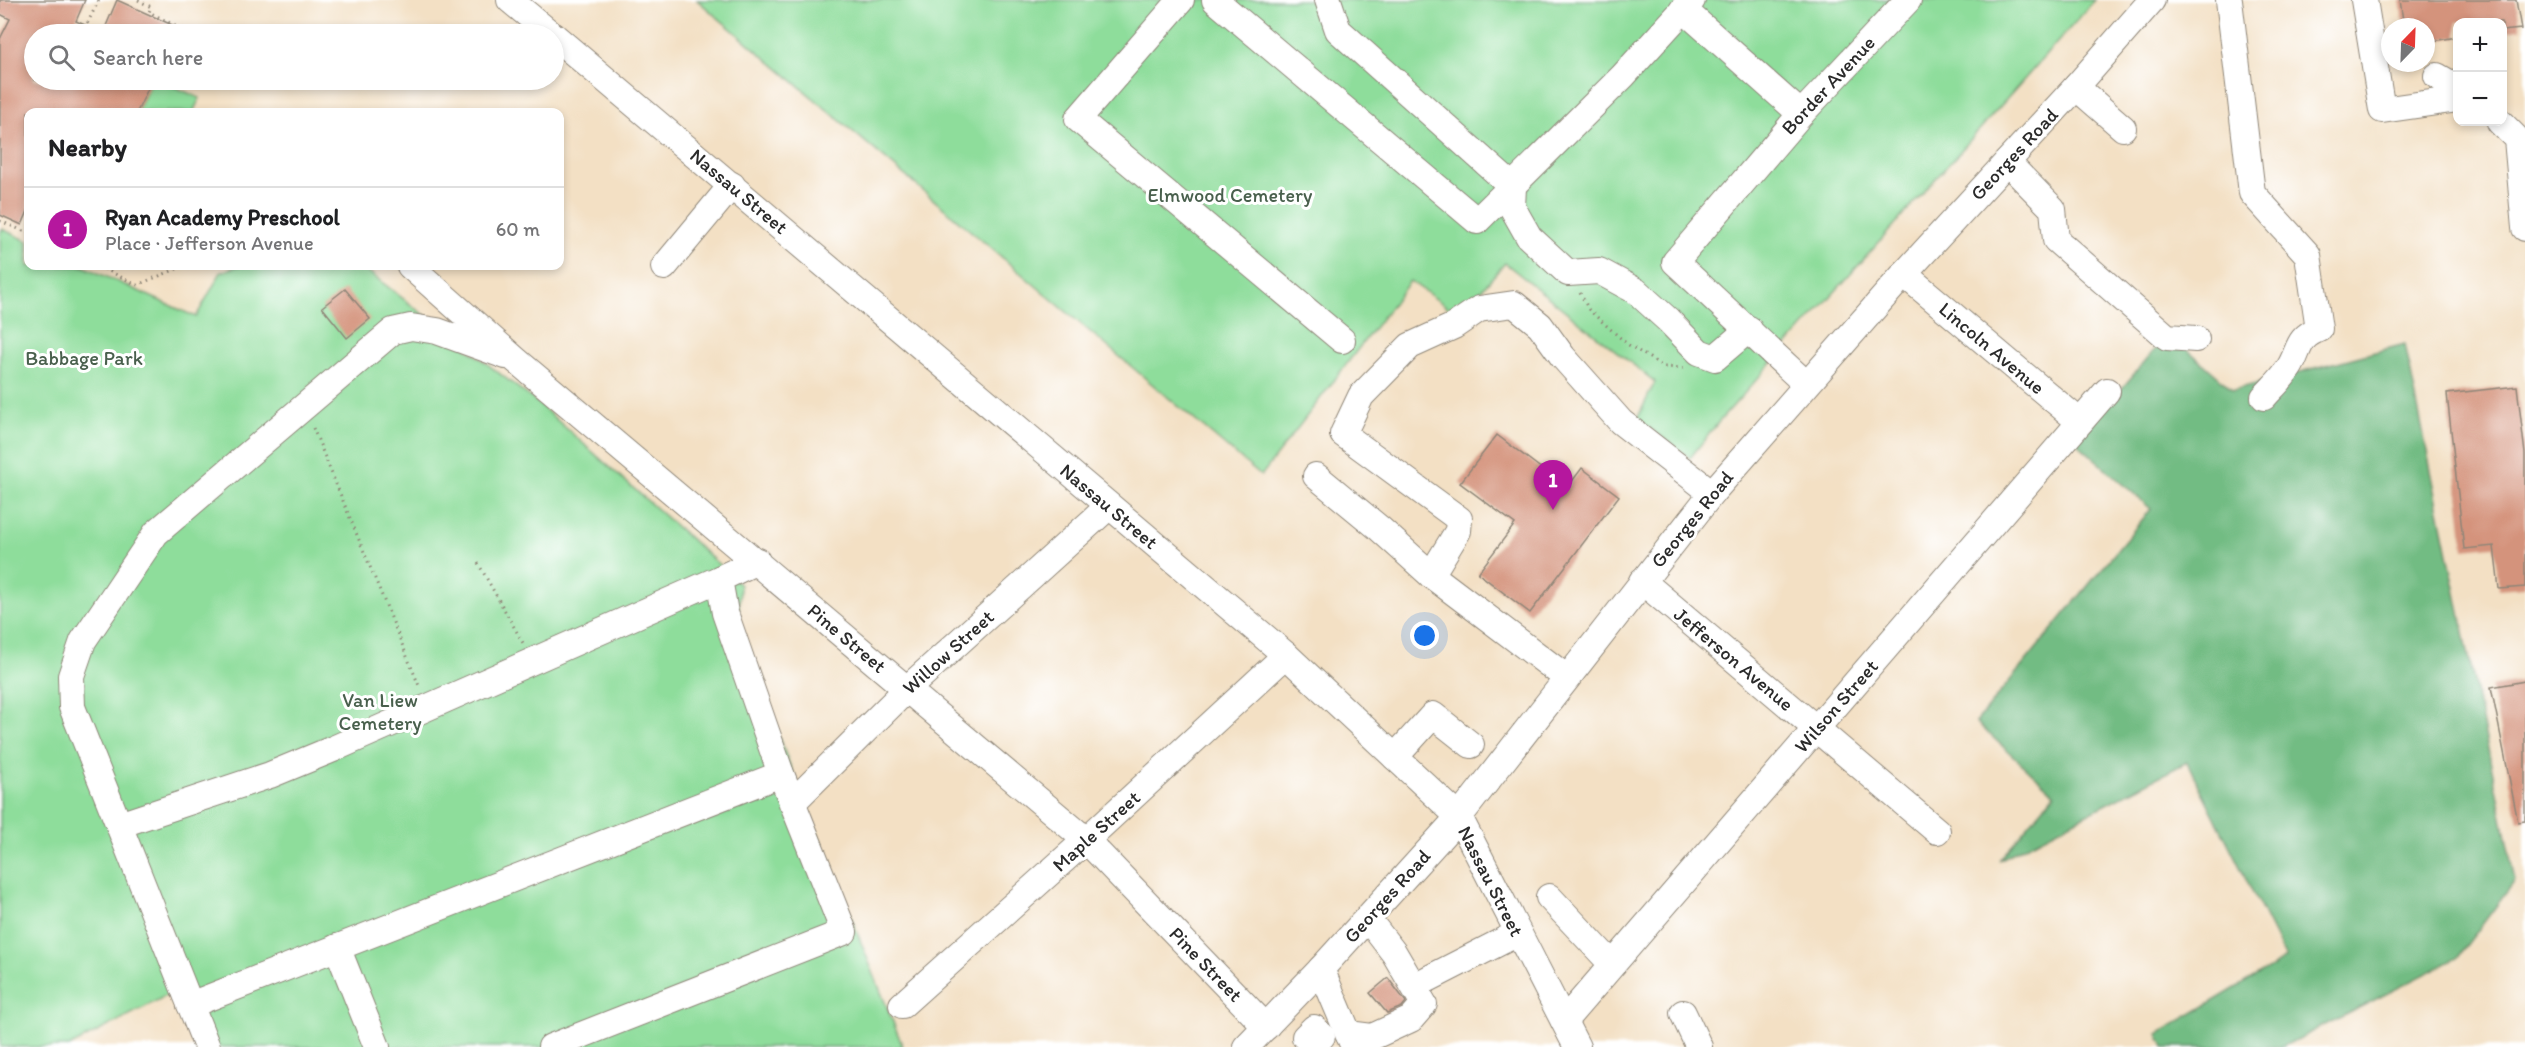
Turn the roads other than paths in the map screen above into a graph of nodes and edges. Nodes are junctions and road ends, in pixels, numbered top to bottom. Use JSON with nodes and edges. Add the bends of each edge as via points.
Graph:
{"nodes":[{"id":1,"x":510,"y":0,"type":"edge"},
{"id":2,"x":1181,"y":0,"type":"edge"},
{"id":3,"x":1215,"y":0,"type":"edge"},
{"id":4,"x":1328,"y":0,"type":"edge"},
{"id":5,"x":1908,"y":0,"type":"edge"},
{"id":6,"x":2152,"y":0,"type":"edge"},
{"id":7,"x":2229,"y":0,"type":"edge"},
{"id":8,"x":2364,"y":0,"type":"edge"},
{"id":9,"x":1688,"y":5,"type":"edge"},
{"id":10,"x":539,"y":24,"type":"edge"},
{"id":11,"x":564,"y":44,"type":"edge"},
{"id":12,"x":2076,"y":87,"type":"junction"},
{"id":13,"x":2453,"y":100,"type":"edge"},
{"id":14,"x":1801,"y":114,"type":"junction"},
{"id":15,"x":2123,"y":128,"type":"dead end"},
{"id":16,"x":2514,"y":132,"type":"edge"},
{"id":17,"x":2007,"y":162,"type":"junction"},
{"id":18,"x":732,"y":184,"type":"junction"},
{"id":19,"x":1513,"y":187,"type":"junction"},
{"id":20,"x":2525,"y":228,"type":"edge"},
{"id":21,"x":664,"y":267,"type":"dead end"},
{"id":22,"x":415,"y":270,"type":"edge"},
{"id":23,"x":1904,"y":274,"type":"junction"},
{"id":24,"x":1749,"y":329,"type":"junction"},
{"id":25,"x":2196,"y":339,"type":"dead end"},
{"id":26,"x":1342,"y":340,"type":"dead end"},
{"id":27,"x":517,"y":361,"type":"junction"},
{"id":28,"x":1806,"y":384,"type":"junction"},
{"id":29,"x":2108,"y":391,"type":"dead end"},
{"id":30,"x":2264,"y":398,"type":"dead end"},
{"id":31,"x":2080,"y":422,"type":"junction"},
{"id":32,"x":1316,"y":476,"type":"dead end"},
{"id":33,"x":1712,"y":493,"type":"junction"},
{"id":34,"x":1109,"y":506,"type":"junction"},
{"id":35,"x":757,"y":561,"type":"junction"},
{"id":36,"x":1431,"y":575,"type":"junction"},
{"id":37,"x":719,"y":579,"type":"junction"},
{"id":38,"x":1642,"y":581,"type":"junction"},
{"id":39,"x":1286,"y":655,"type":"junction"},
{"id":40,"x":1567,"y":678,"type":"junction"},
{"id":41,"x":907,"y":689,"type":"junction"},
{"id":42,"x":1816,"y":729,"type":"junction"},
{"id":43,"x":1471,"y":745,"type":"dead end"},
{"id":44,"x":1395,"y":757,"type":"junction"},
{"id":45,"x":781,"y":774,"type":"junction"},
{"id":46,"x":792,"y":803,"type":"junction"},
{"id":47,"x":1459,"y":817,"type":"junction"},
{"id":48,"x":119,"y":825,"type":"junction"},
{"id":49,"x":1937,"y":831,"type":"dead end"},
{"id":50,"x":1086,"y":840,"type":"junction"},
{"id":51,"x":1549,"y":897,"type":"dead end"},
{"id":52,"x":1367,"y":918,"type":"junction"},
{"id":53,"x":1518,"y":933,"type":"junction"},
{"id":54,"x":337,"y":947,"type":"junction"},
{"id":55,"x":1612,"y":964,"type":"junction"},
{"id":56,"x":1321,"y":969,"type":"junction"},
{"id":57,"x":1426,"y":980,"type":"dead end"},
{"id":58,"x":190,"y":1005,"type":"junction"},
{"id":59,"x":902,"y":1005,"type":"dead end"},
{"id":60,"x":1683,"y":1014,"type":"dead end"},
{"id":61,"x":1564,"y":1021,"type":"junction"},
{"id":62,"x":1266,"y":1027,"type":"junction"},
{"id":63,"x":1347,"y":1031,"type":"edge"},
{"id":64,"x":1312,"y":1038,"type":"dead end"},
{"id":65,"x":597,"y":1039,"type":"edge"},
{"id":66,"x":207,"y":1047,"type":"edge"},
{"id":67,"x":377,"y":1047,"type":"edge"},
{"id":68,"x":550,"y":1047,"type":"edge"},
{"id":69,"x":1246,"y":1047,"type":"edge"},
{"id":70,"x":1577,"y":1047,"type":"edge"},
{"id":71,"x":1699,"y":1047,"type":"edge"}],
"edges":[{"from":1,"to":10,"type":"street","name":"Nassau Street"},
{"from":2,"to":26,"type":"street","via":[[1078,119]]},
{"from":3,"to":19,"type":"street","via":[[1477,221]]},
{"from":4,"to":19,"type":"street","via":[[1338,30]]},
{"from":5,"to":14,"type":"street","name":"Border Avenue"},
{"from":6,"to":12,"type":"street","name":"Georges Road"},
{"from":7,"to":30,"type":"street","via":[[2252,193],[2308,255],[2319,328],[2307,333],[2290,367]]},
{"from":8,"to":13,"type":"street","via":[[2382,110]]},
{"from":9,"to":14,"type":"street"},
{"from":9,"to":19,"type":"street"},
{"from":11,"to":18,"type":"street","name":"Nassau Street"},
{"from":12,"to":15,"type":"street"},
{"from":12,"to":17,"type":"street","name":"Georges Road"},
{"from":14,"to":24,"type":"street","name":"Border Avenue","via":[[1675,262]]},
{"from":16,"to":20,"type":"street"},
{"from":17,"to":23,"type":"street","name":"Georges Road"},
{"from":17,"to":25,"type":"street","via":[[2053,209],[2056,240],[2168,337]]},
{"from":18,"to":21,"type":"street"},
{"from":18,"to":34,"type":"street","name":"Nassau Street"},
{"from":19,"to":24,"type":"street","via":[[1512,207],[1529,237],[1568,273],[1599,271],[1636,291],[1699,352],[1715,358]]},
{"from":22,"to":27,"type":"street","name":"Pine Street"},
{"from":23,"to":28,"type":"street","name":"Georges Road"},
{"from":23,"to":31,"type":"street","name":"Lincoln Avenue"},
{"from":24,"to":28,"type":"street"},
{"from":27,"to":35,"type":"street","name":"Pine Street"},
{"from":27,"to":48,"type":"street","via":[[437,331],[411,327],[393,331],[156,533],[83,641],[70,676],[72,707]]},
{"from":28,"to":33,"type":"street","name":"Georges Road"},
{"from":29,"to":31,"type":"street","name":"Wilson Street"},
{"from":31,"to":42,"type":"street","name":"Wilson Street"},
{"from":32,"to":36,"type":"street"},
{"from":33,"to":36,"type":"street","via":[[1621,422],[1540,325],[1514,304],[1479,309],[1454,326],[1410,346],[1361,396],[1343,434],[1460,519],[1458,531]]},
{"from":33,"to":38,"type":"street","name":"Georges Road"},
{"from":34,"to":39,"type":"street","name":"Nassau Street"},
{"from":34,"to":41,"type":"street","name":"Willow Street"},
{"from":35,"to":37,"type":"street"},
{"from":35,"to":41,"type":"street","name":"Pine Street"},
{"from":36,"to":40,"type":"street"},
{"from":37,"to":45,"type":"street","via":[[725,613]]},
{"from":37,"to":48,"type":"street","via":[[270,775]]},
{"from":38,"to":40,"type":"street","name":"Georges Road"},
{"from":38,"to":42,"type":"street","name":"Jefferson Avenue"},
{"from":39,"to":44,"type":"street","name":"Nassau Street"},
{"from":39,"to":50,"type":"street","name":"Maple Street"},
{"from":40,"to":47,"type":"street","name":"Georges Road"},
{"from":41,"to":46,"type":"street","name":"Willow Street"},
{"from":41,"to":50,"type":"street","name":"Pine Street"},
{"from":42,"to":49,"type":"street","name":"Jefferson Avenue"},
{"from":42,"to":55,"type":"street","name":"Wilson Street"},
{"from":43,"to":44,"type":"street","via":[[1433,715]]},
{"from":44,"to":47,"type":"street","name":"Nassau Street"},
{"from":45,"to":46,"type":"street"},
{"from":45,"to":54,"type":"street"},
{"from":46,"to":65,"type":"street","via":[[844,932]]},
{"from":47,"to":52,"type":"street","name":"Georges Road"},
{"from":47,"to":53,"type":"street","name":"Nassau Street"},
{"from":48,"to":58,"type":"street"},
{"from":50,"to":59,"type":"street","name":"Maple Street"},
{"from":50,"to":62,"type":"street","name":"Pine Street"},
{"from":51,"to":55,"type":"street"},
{"from":52,"to":56,"type":"street","name":"Georges Road"},
{"from":52,"to":63,"type":"street","via":[[1394,953],[1424,1004],[1411,1018],[1372,1037]]},
{"from":53,"to":57,"type":"street"},
{"from":53,"to":61,"type":"street","name":"Nassau Street"},
{"from":54,"to":58,"type":"street"},
{"from":54,"to":67,"type":"street"},
{"from":55,"to":61,"type":"street","name":"Wilson Street"},
{"from":56,"to":62,"type":"street","name":"Georges Road"},
{"from":56,"to":63,"type":"street"},
{"from":58,"to":66,"type":"street"},
{"from":60,"to":71,"type":"street"},
{"from":61,"to":70,"type":"street","name":"Nassau Street"},
{"from":62,"to":69,"type":"street","name":"Georges Road"},
{"from":63,"to":64,"type":"street"},
{"from":65,"to":68,"type":"street"}]}
